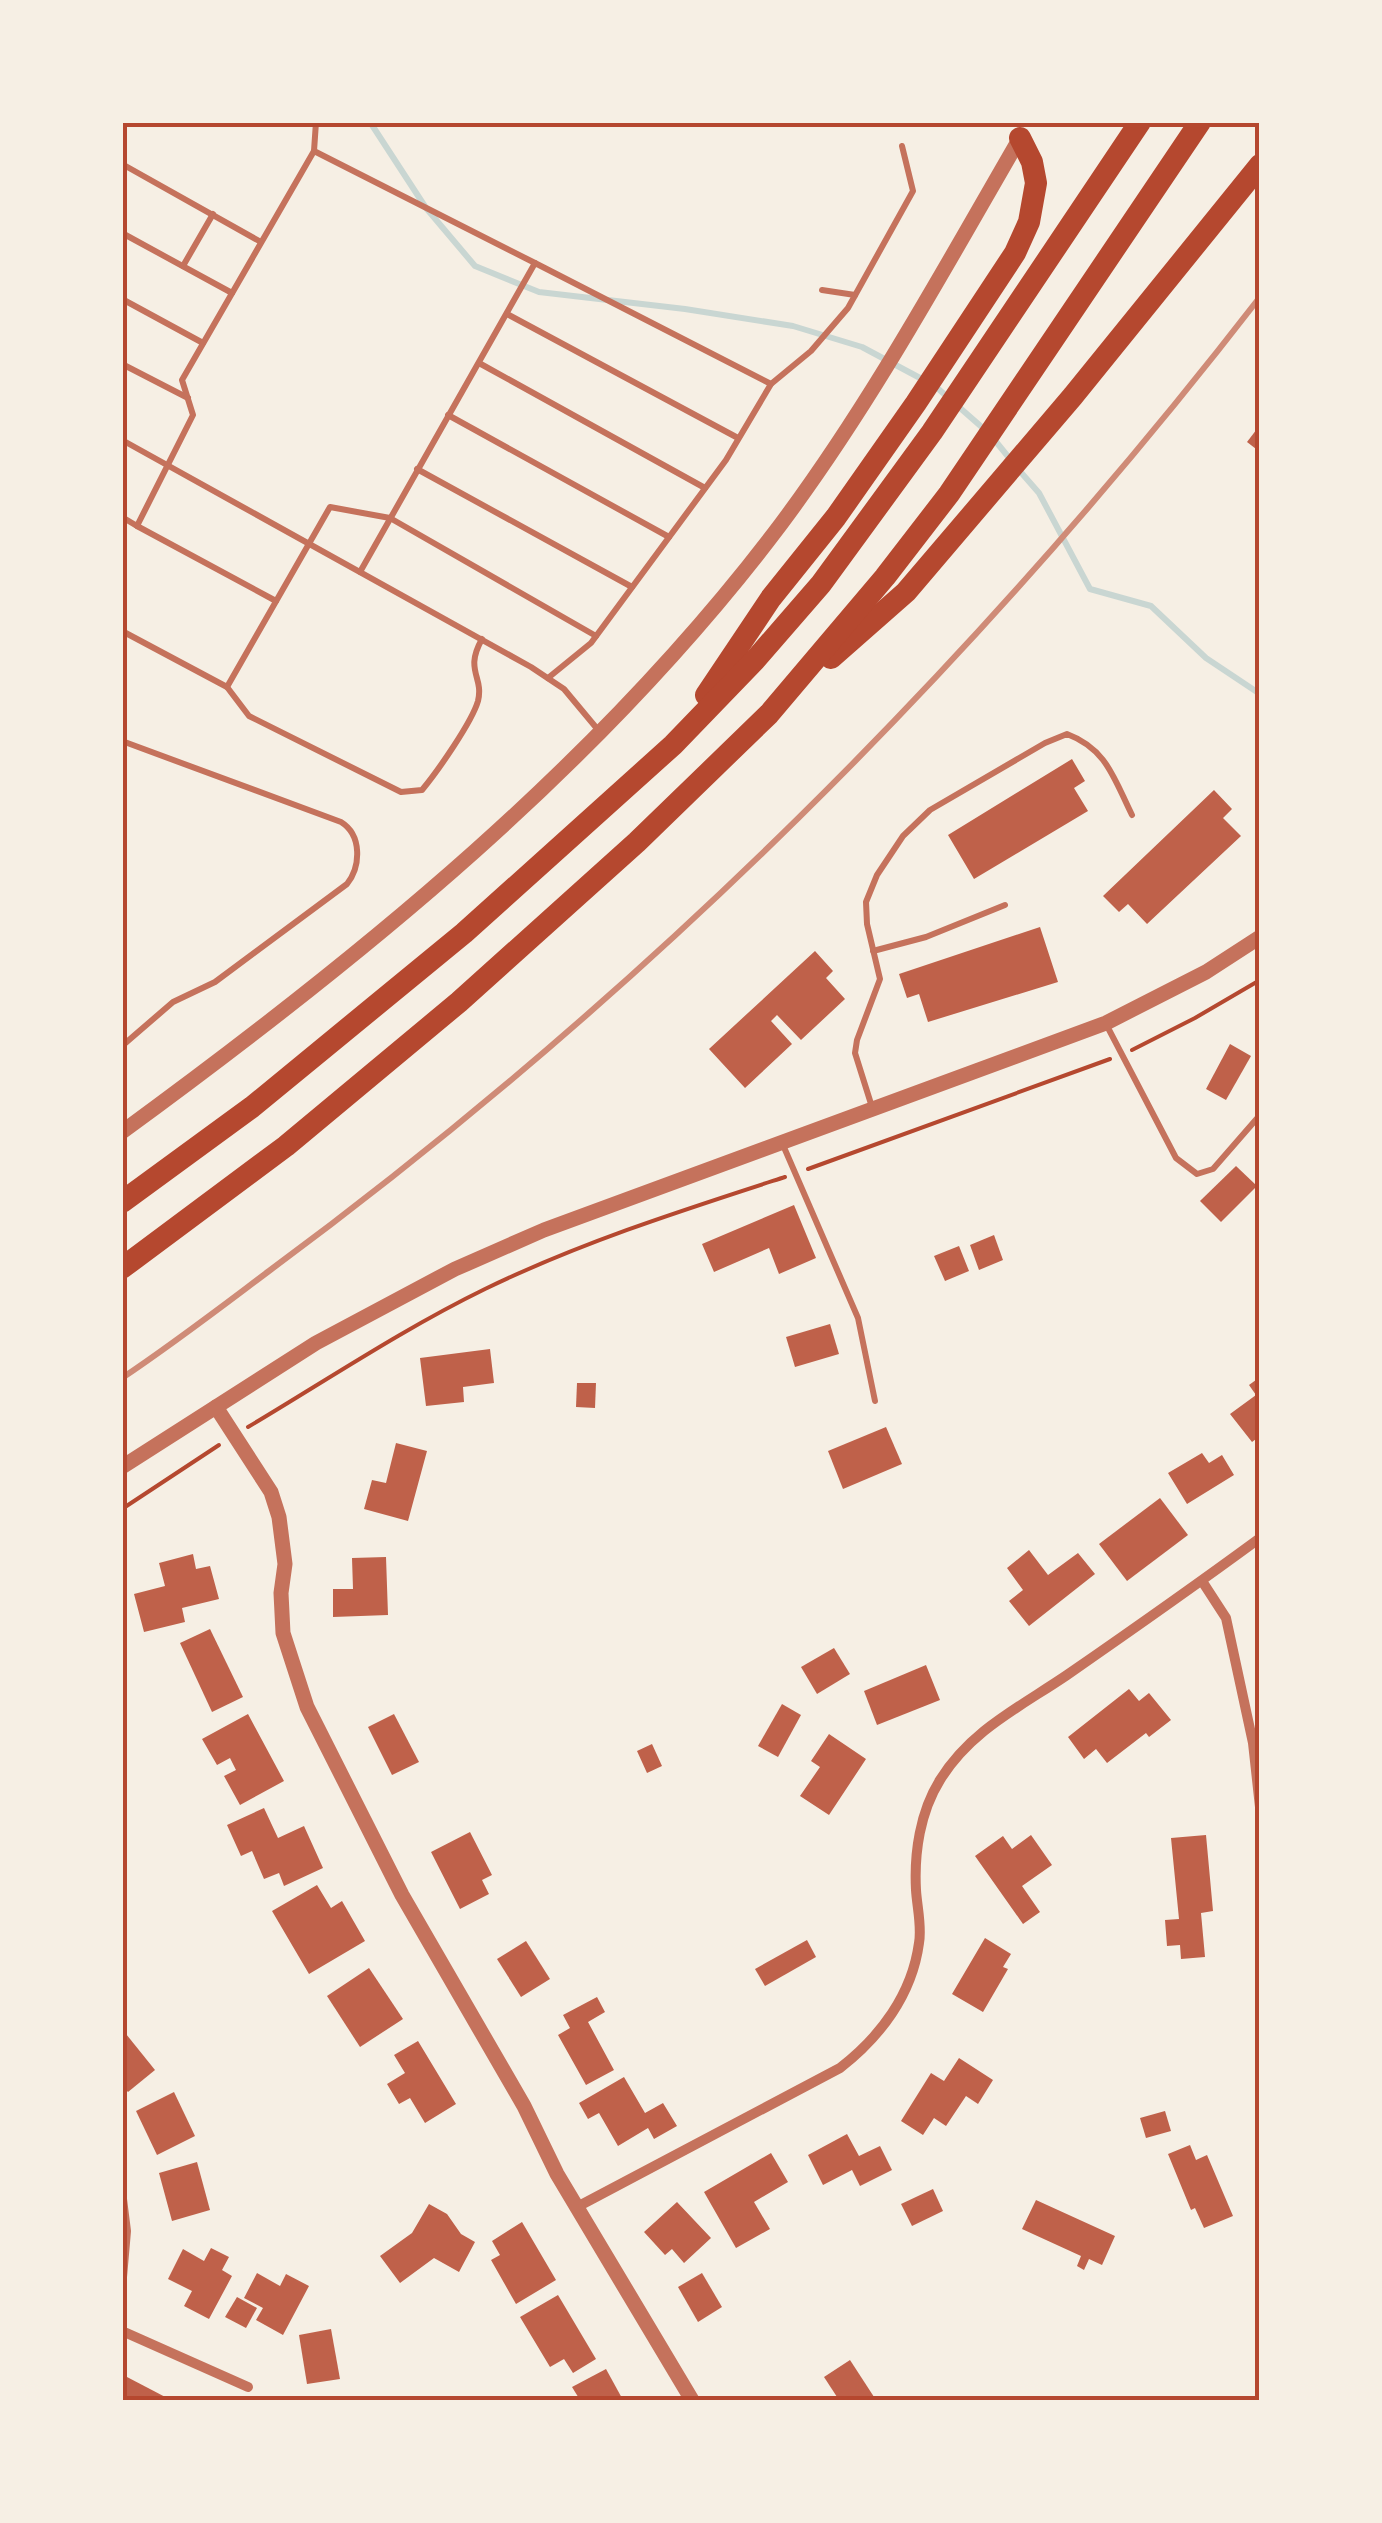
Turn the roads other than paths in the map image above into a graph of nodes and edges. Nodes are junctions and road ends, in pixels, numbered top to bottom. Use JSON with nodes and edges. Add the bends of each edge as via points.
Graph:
{"nodes":[{"id":1,"x":316,"y":122,"type":"edge"},
{"id":2,"x":1140,"y":122,"type":"edge"},
{"id":3,"x":1200,"y":122,"type":"edge"},
{"id":4,"x":1020,"y":138,"type":"joint"},
{"id":5,"x":902,"y":146,"type":"dead end"},
{"id":6,"x":314,"y":150,"type":"junction"},
{"id":7,"x":122,"y":164,"type":"edge"},
{"id":8,"x":1260,"y":165,"type":"edge"},
{"id":9,"x":212,"y":214,"type":"junction"},
{"id":10,"x":122,"y":233,"type":"edge"},
{"id":11,"x":261,"y":242,"type":"junction"},
{"id":12,"x":535,"y":264,"type":"junction"},
{"id":13,"x":182,"y":266,"type":"junction"},
{"id":14,"x":822,"y":290,"type":"dead end"},
{"id":15,"x":232,"y":293,"type":"junction"},
{"id":16,"x":855,"y":295,"type":"junction"},
{"id":17,"x":122,"y":299,"type":"edge"},
{"id":18,"x":506,"y":314,"type":"junction"},
{"id":19,"x":202,"y":343,"type":"junction"},
{"id":20,"x":478,"y":363,"type":"junction"},
{"id":21,"x":122,"y":364,"type":"edge"},
{"id":22,"x":771,"y":384,"type":"junction"},
{"id":23,"x":188,"y":398,"type":"junction"},
{"id":24,"x":448,"y":416,"type":"junction"},
{"id":25,"x":738,"y":438,"type":"junction"},
{"id":26,"x":122,"y":440,"type":"edge"},
{"id":27,"x":169,"y":466,"type":"junction"},
{"id":28,"x":417,"y":469,"type":"junction"},
{"id":29,"x":706,"y":488,"type":"junction"},
{"id":30,"x":122,"y":517,"type":"edge"},
{"id":31,"x":390,"y":518,"type":"junction"},
{"id":32,"x":138,"y":526,"type":"junction"},
{"id":33,"x":669,"y":536,"type":"junction"},
{"id":34,"x":309,"y":544,"type":"junction"},
{"id":35,"x":360,"y":572,"type":"junction"},
{"id":36,"x":632,"y":587,"type":"junction"},
{"id":37,"x":276,"y":601,"type":"junction"},
{"id":38,"x":122,"y":631,"type":"edge"},
{"id":39,"x":596,"y":636,"type":"junction"},
{"id":40,"x":482,"y":640,"type":"junction"},
{"id":41,"x":548,"y":678,"type":"junction"},
{"id":42,"x":227,"y":687,"type":"junction"},
{"id":43,"x":769,"y":714,"type":"junction"},
{"id":44,"x":600,"y":732,"type":"junction"},
{"id":45,"x":122,"y":742,"type":"edge"},
{"id":46,"x":673,"y":745,"type":"junction"},
{"id":47,"x":1132,"y":814,"type":"dead end"},
{"id":48,"x":1005,"y":905,"type":"dead end"},
{"id":49,"x":1260,"y":937,"type":"edge"},
{"id":50,"x":873,"y":951,"type":"junction"},
{"id":51,"x":1106,"y":1023,"type":"junction"},
{"id":52,"x":122,"y":1046,"type":"edge"},
{"id":53,"x":872,"y":1108,"type":"junction"},
{"id":54,"x":1260,"y":1115,"type":"edge"},
{"id":55,"x":122,"y":1132,"type":"edge"},
{"id":56,"x":782,"y":1141,"type":"junction"},
{"id":57,"x":122,"y":1202,"type":"edge"},
{"id":58,"x":122,"y":1268,"type":"edge"},
{"id":59,"x":875,"y":1401,"type":"dead end"},
{"id":60,"x":216,"y":1407,"type":"junction"},
{"id":61,"x":122,"y":1467,"type":"edge"},
{"id":62,"x":1260,"y":1538,"type":"edge"},
{"id":63,"x":1202,"y":1581,"type":"junction"},
{"id":64,"x":1260,"y":1807,"type":"edge"},
{"id":65,"x":122,"y":2199,"type":"edge"},
{"id":66,"x":578,"y":2208,"type":"junction"},
{"id":67,"x":122,"y":2276,"type":"edge"},
{"id":68,"x":122,"y":2330,"type":"edge"},
{"id":69,"x":248,"y":2387,"type":"dead end"},
{"id":70,"x":692,"y":2400,"type":"edge"}],
"edges":[{"from":1,"to":6,"type":"lane"},
{"from":2,"to":46,"type":"highway","via":[[977,368],[821,584]]},
{"from":3,"to":43,"type":"highway","via":[[949,494]]},
{"from":4,"to":44,"type":"street","via":[[890,362],[780,524]]},
{"from":4,"to":46,"type":"highway","via":[[1036,182],[1015,253]]},
{"from":5,"to":16,"type":"lane","via":[[914,190]]},
{"from":6,"to":11,"type":"lane"},
{"from":6,"to":12,"type":"lane"},
{"from":7,"to":9,"type":"lane"},
{"from":8,"to":43,"type":"highway","via":[[906,592]]},
{"from":9,"to":11,"type":"lane"},
{"from":9,"to":13,"type":"lane"},
{"from":10,"to":13,"type":"lane"},
{"from":11,"to":15,"type":"lane"},
{"from":12,"to":18,"type":"lane"},
{"from":12,"to":22,"type":"lane"},
{"from":13,"to":15,"type":"lane"},
{"from":14,"to":16,"type":"lane"},
{"from":15,"to":19,"type":"lane"},
{"from":16,"to":22,"type":"lane","via":[[811,351]]},
{"from":17,"to":19,"type":"lane"},
{"from":18,"to":20,"type":"lane"},
{"from":18,"to":25,"type":"lane"},
{"from":19,"to":23,"type":"lane","via":[[182,380]]},
{"from":20,"to":24,"type":"lane"},
{"from":20,"to":29,"type":"lane"},
{"from":21,"to":23,"type":"lane"},
{"from":22,"to":25,"type":"lane"},
{"from":23,"to":27,"type":"lane","via":[[193,415]]},
{"from":24,"to":28,"type":"lane"},
{"from":24,"to":33,"type":"lane"},
{"from":25,"to":29,"type":"lane"},
{"from":26,"to":27,"type":"lane"},
{"from":27,"to":32,"type":"lane"},
{"from":27,"to":34,"type":"lane"},
{"from":28,"to":31,"type":"lane"},
{"from":28,"to":36,"type":"lane"},
{"from":29,"to":33,"type":"lane"},
{"from":30,"to":32,"type":"lane"},
{"from":31,"to":34,"type":"lane","via":[[330,507]]},
{"from":31,"to":35,"type":"lane"},
{"from":31,"to":39,"type":"lane"},
{"from":32,"to":37,"type":"lane"},
{"from":33,"to":36,"type":"lane"},
{"from":34,"to":35,"type":"lane"},
{"from":34,"to":37,"type":"lane"},
{"from":35,"to":40,"type":"lane"},
{"from":36,"to":39,"type":"lane"},
{"from":37,"to":42,"type":"lane"},
{"from":38,"to":42,"type":"lane"},
{"from":39,"to":41,"type":"lane"},
{"from":40,"to":41,"type":"lane"},
{"from":40,"to":42,"type":"lane","via":[[472,657],[479,699],[422,790],[400,792],[248,716]]},
{"from":41,"to":44,"type":"lane"},
{"from":43,"to":58,"type":"highway","via":[[459,1002],[286,1146]]},
{"from":44,"to":55,"type":"street","via":[[461,863]]},
{"from":45,"to":52,"type":"lane","via":[[341,822],[354,834],[357,855],[347,884],[216,982],[172,1002]]},
{"from":46,"to":57,"type":"highway","via":[[359,1021]]},
{"from":47,"to":50,"type":"lane","via":[[1093,747],[1066,734],[1045,743],[930,810],[904,836],[866,902]]},
{"from":48,"to":50,"type":"lane"},
{"from":49,"to":51,"type":"street"},
{"from":50,"to":53,"type":"lane","via":[[880,979],[855,1053]]},
{"from":51,"to":53,"type":"street"},
{"from":51,"to":54,"type":"lane","via":[[1176,1158],[1197,1174],[1213,1169]]},
{"from":53,"to":56,"type":"street"},
{"from":56,"to":59,"type":"lane","via":[[858,1318]]},
{"from":56,"to":60,"type":"street","via":[[455,1268],[316,1343]]},
{"from":60,"to":61,"type":"street"},
{"from":60,"to":66,"type":"street","via":[[271,1492],[279,1517],[283,1633],[307,1707],[402,1895]]},
{"from":62,"to":63,"type":"street"},
{"from":63,"to":64,"type":"street","via":[[1226,1618]]},
{"from":63,"to":66,"type":"street","via":[[986,1727],[949,1766],[923,1815],[916,1887],[920,1941],[910,1978],[886,2024],[860,2052]]},
{"from":65,"to":67,"type":"street"},
{"from":66,"to":70,"type":"street"},
{"from":68,"to":69,"type":"street"}]}
